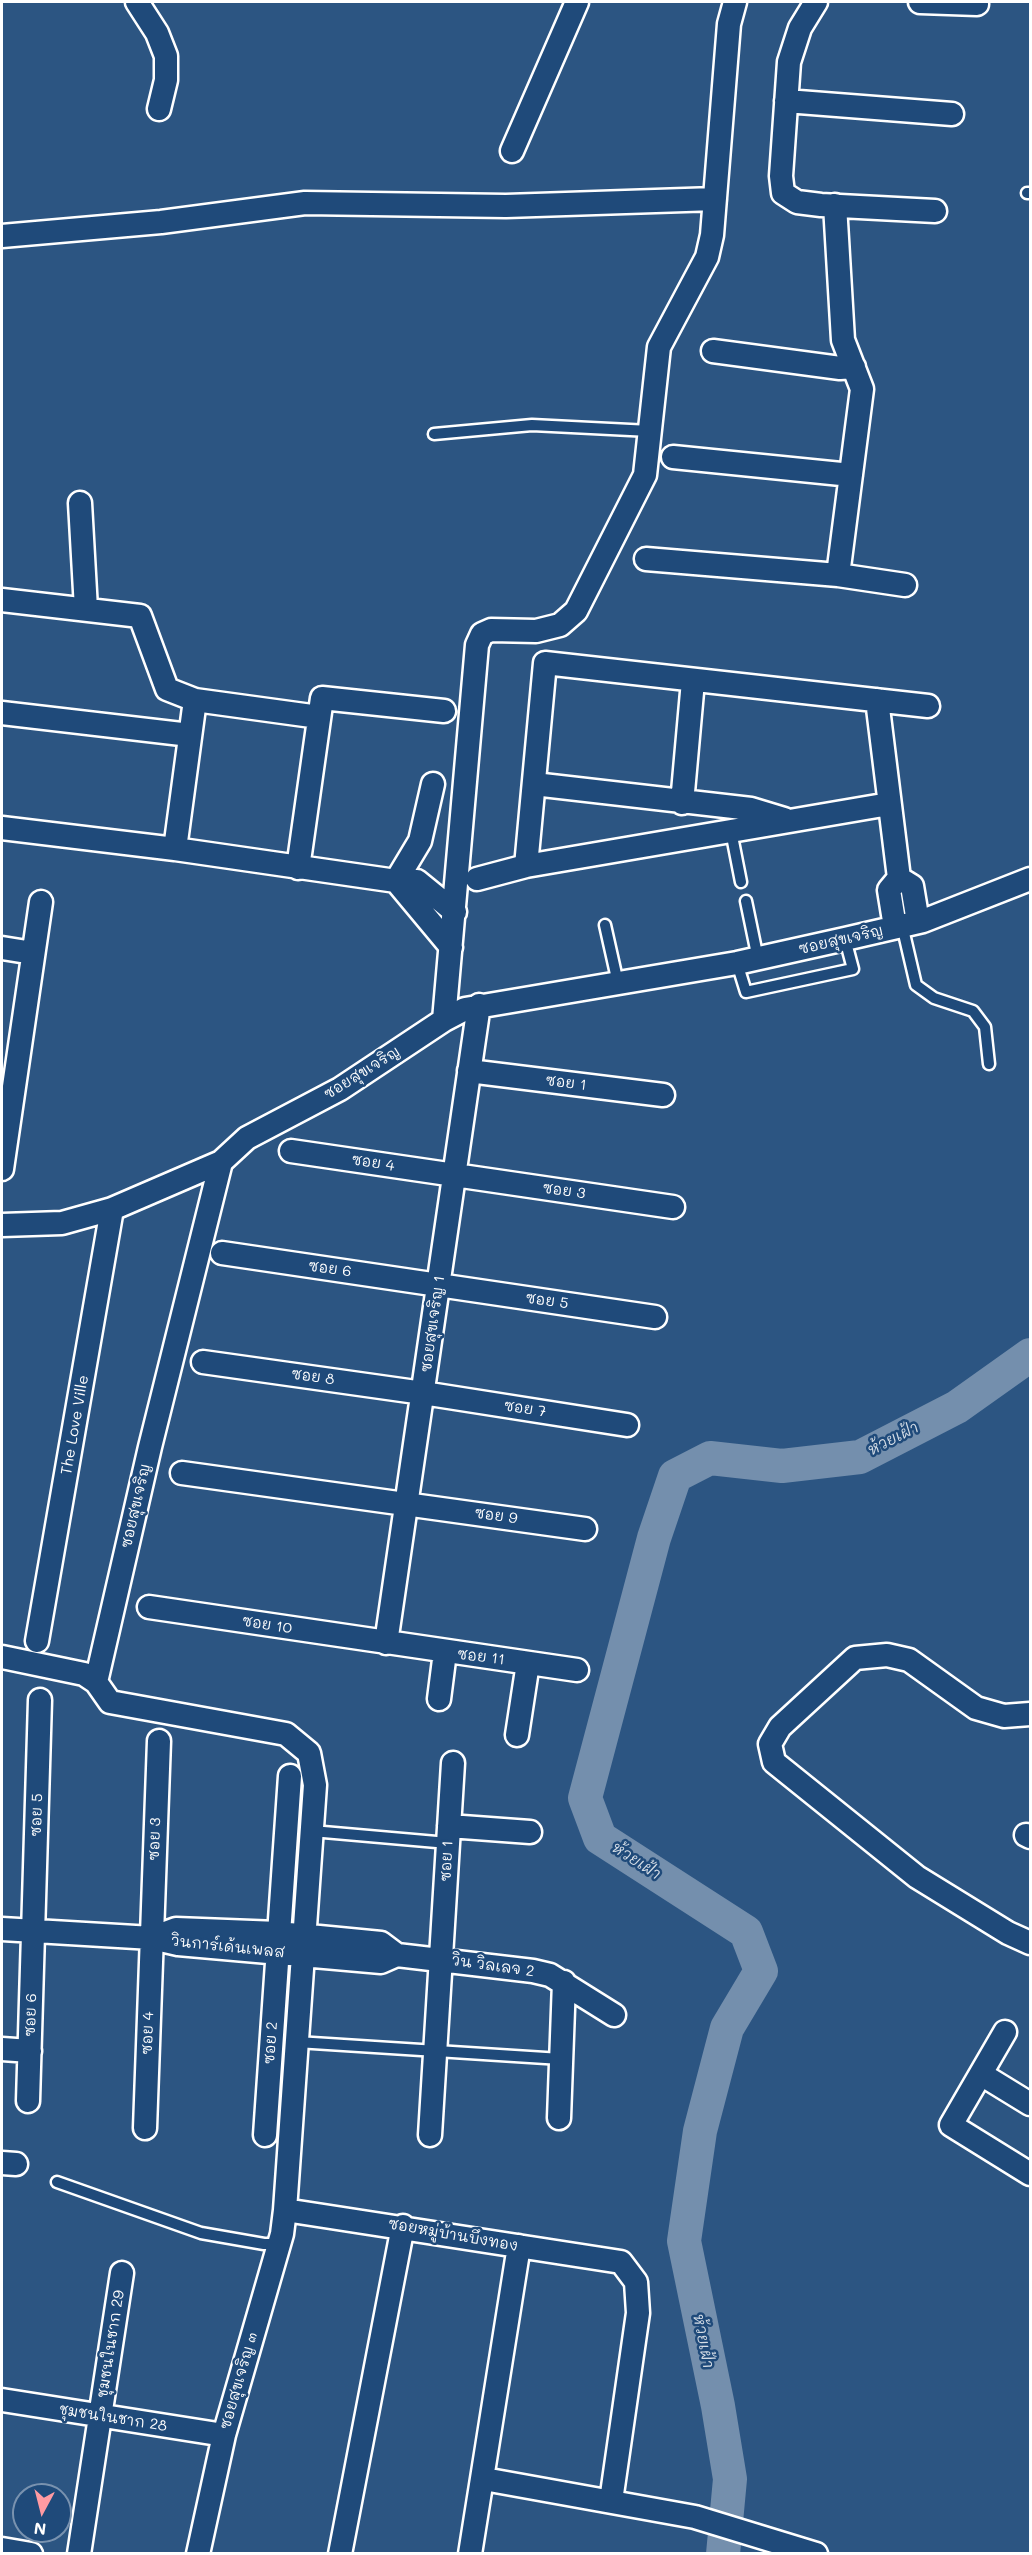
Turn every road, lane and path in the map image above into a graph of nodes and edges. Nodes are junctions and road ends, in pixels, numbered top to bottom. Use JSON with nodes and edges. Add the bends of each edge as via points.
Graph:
{"nodes":[{"id":1,"x":137,"y":2,"type":"edge"},
{"id":2,"x":577,"y":2,"type":"edge"},
{"id":3,"x":735,"y":2,"type":"edge"},
{"id":4,"x":816,"y":2,"type":"edge"},
{"id":5,"x":920,"y":2,"type":"edge"},
{"id":6,"x":977,"y":4,"type":"dead end"},
{"id":7,"x":786,"y":101,"type":"junction"},
{"id":8,"x":159,"y":109,"type":"dead end"},
{"id":9,"x":952,"y":114,"type":"dead end"},
{"id":10,"x":512,"y":151,"type":"dead end"},
{"id":11,"x":715,"y":199,"type":"junction"},
{"id":12,"x":836,"y":205,"type":"junction"},
{"id":13,"x":935,"y":211,"type":"dead end"},
{"id":14,"x":2,"y":236,"type":"edge"},
{"id":15,"x":713,"y":351,"type":"dead end"},
{"id":16,"x":854,"y":367,"type":"junction"},
{"id":17,"x":650,"y":431,"type":"junction"},
{"id":18,"x":434,"y":434,"type":"dead end"},
{"id":19,"x":673,"y":457,"type":"dead end"},
{"id":20,"x":851,"y":475,"type":"junction"},
{"id":21,"x":80,"y":503,"type":"dead end"},
{"id":22,"x":645,"y":559,"type":"dead end"},
{"id":23,"x":838,"y":576,"type":"junction"},
{"id":24,"x":905,"y":585,"type":"dead end"},
{"id":25,"x":2,"y":600,"type":"edge"},
{"id":26,"x":86,"y":609,"type":"junction"},
{"id":27,"x":693,"y":681,"type":"junction"},
{"id":28,"x":195,"y":700,"type":"junction"},
{"id":29,"x":877,"y":700,"type":"junction"},
{"id":30,"x":928,"y":706,"type":"dead end"},
{"id":31,"x":444,"y":711,"type":"dead end"},
{"id":32,"x":2,"y":713,"type":"edge"},
{"id":33,"x":319,"y":717,"type":"junction"},
{"id":34,"x":190,"y":735,"type":"junction"},
{"id":35,"x":433,"y":784,"type":"dead end"},
{"id":36,"x":534,"y":784,"type":"junction"},
{"id":37,"x":682,"y":803,"type":"junction"},
{"id":38,"x":889,"y":804,"type":"junction"},
{"id":39,"x":789,"y":820,"type":"junction"},
{"id":40,"x":2,"y":828,"type":"edge"},
{"id":41,"x":731,"y":831,"type":"junction"},
{"id":42,"x":175,"y":849,"type":"junction"},
{"id":43,"x":526,"y":866,"type":"junction"},
{"id":44,"x":298,"y":868,"type":"junction"},
{"id":45,"x":477,"y":879,"type":"dead end"},
{"id":46,"x":1030,"y":879,"type":"edge"},
{"id":47,"x":396,"y":881,"type":"junction"},
{"id":48,"x":741,"y":882,"type":"dead end"},
{"id":49,"x":746,"y":901,"type":"dead end"},
{"id":50,"x":41,"y":902,"type":"dead end"},
{"id":51,"x":455,"y":912,"type":"junction"},
{"id":52,"x":605,"y":925,"type":"dead end"},
{"id":53,"x":905,"y":925,"type":"junction"},
{"id":54,"x":845,"y":939,"type":"junction"},
{"id":55,"x":451,"y":946,"type":"junction"},
{"id":56,"x":2,"y":948,"type":"edge"},
{"id":57,"x":33,"y":953,"type":"junction"},
{"id":58,"x":747,"y":961,"type":"junction"},
{"id":59,"x":618,"y":983,"type":"junction"},
{"id":60,"x":479,"y":1005,"type":"junction"},
{"id":61,"x":444,"y":1020,"type":"junction"},
{"id":62,"x":10,"y":1055,"type":"edge"},
{"id":63,"x":989,"y":1064,"type":"dead end"},
{"id":64,"x":469,"y":1071,"type":"junction"},
{"id":65,"x":663,"y":1095,"type":"dead end"},
{"id":66,"x":291,"y":1151,"type":"dead end"},
{"id":67,"x":221,"y":1162,"type":"junction"},
{"id":68,"x":2,"y":1163,"type":"edge"},
{"id":69,"x":454,"y":1176,"type":"junction"},
{"id":70,"x":673,"y":1207,"type":"dead end"},
{"id":71,"x":112,"y":1209,"type":"junction"},
{"id":72,"x":13,"y":1224,"type":"edge"},
{"id":73,"x":222,"y":1253,"type":"dead end"},
{"id":74,"x":438,"y":1285,"type":"junction"},
{"id":75,"x":655,"y":1317,"type":"dead end"},
{"id":76,"x":203,"y":1362,"type":"dead end"},
{"id":77,"x":423,"y":1393,"type":"junction"},
{"id":78,"x":627,"y":1425,"type":"dead end"},
{"id":79,"x":182,"y":1473,"type":"dead end"},
{"id":80,"x":406,"y":1503,"type":"junction"},
{"id":81,"x":585,"y":1529,"type":"dead end"},
{"id":82,"x":149,"y":1607,"type":"dead end"},
{"id":83,"x":37,"y":1641,"type":"dead end"},
{"id":84,"x":386,"y":1643,"type":"junction"},
{"id":85,"x":445,"y":1652,"type":"junction"},
{"id":86,"x":2,"y":1657,"type":"edge"},
{"id":87,"x":528,"y":1663,"type":"junction"},
{"id":88,"x":577,"y":1670,"type":"dead end"},
{"id":89,"x":96,"y":1682,"type":"junction"},
{"id":90,"x":439,"y":1699,"type":"dead end"},
{"id":91,"x":40,"y":1700,"type":"dead end"},
{"id":92,"x":1030,"y":1714,"type":"edge"},
{"id":93,"x":517,"y":1735,"type":"dead end"},
{"id":94,"x":159,"y":1740,"type":"dead end"},
{"id":95,"x":453,"y":1763,"type":"dead end"},
{"id":96,"x":290,"y":1776,"type":"dead end"},
{"id":97,"x":312,"y":1831,"type":"junction"},
{"id":98,"x":530,"y":1832,"type":"dead end"},
{"id":99,"x":449,"y":1834,"type":"junction"},
{"id":100,"x":2,"y":1929,"type":"edge"},
{"id":101,"x":34,"y":1930,"type":"junction"},
{"id":102,"x":152,"y":1938,"type":"junction"},
{"id":103,"x":277,"y":1942,"type":"junction"},
{"id":104,"x":1030,"y":1943,"type":"edge"},
{"id":105,"x":305,"y":1945,"type":"junction"},
{"id":106,"x":442,"y":1959,"type":"junction"},
{"id":107,"x":564,"y":1982,"type":"junction"},
{"id":108,"x":614,"y":2015,"type":"dead end"},
{"id":109,"x":1005,"y":2032,"type":"dead end"},
{"id":110,"x":297,"y":2042,"type":"junction"},
{"id":111,"x":2,"y":2049,"type":"edge"},
{"id":112,"x":30,"y":2051,"type":"junction"},
{"id":113,"x":435,"y":2052,"type":"junction"},
{"id":114,"x":561,"y":2059,"type":"junction"},
{"id":115,"x":981,"y":2074,"type":"junction"},
{"id":116,"x":28,"y":2101,"type":"dead end"},
{"id":117,"x":1030,"y":2104,"type":"edge"},
{"id":118,"x":559,"y":2118,"type":"dead end"},
{"id":119,"x":145,"y":2128,"type":"dead end"},
{"id":120,"x":265,"y":2135,"type":"dead end"},
{"id":121,"x":430,"y":2135,"type":"dead end"},
{"id":122,"x":1030,"y":2174,"type":"edge"},
{"id":123,"x":57,"y":2182,"type":"dead end"},
{"id":124,"x":285,"y":2210,"type":"junction"},
{"id":125,"x":403,"y":2226,"type":"junction"},
{"id":126,"x":278,"y":2244,"type":"junction"},
{"id":127,"x":519,"y":2246,"type":"junction"},
{"id":128,"x":122,"y":2273,"type":"dead end"},
{"id":129,"x":2,"y":2400,"type":"edge"},
{"id":130,"x":100,"y":2416,"type":"junction"},
{"id":131,"x":224,"y":2435,"type":"junction"},
{"id":132,"x":484,"y":2479,"type":"junction"},
{"id":133,"x":611,"y":2501,"type":"junction"},
{"id":134,"x":2,"y":2548,"type":"edge"},
{"id":135,"x":31,"y":2553,"type":"edge"},
{"id":136,"x":79,"y":2553,"type":"edge"},
{"id":137,"x":198,"y":2553,"type":"edge"},
{"id":138,"x":340,"y":2553,"type":"edge"},
{"id":139,"x":470,"y":2553,"type":"edge"},
{"id":140,"x":816,"y":2553,"type":"edge"}],
"edges":[{"from":1,"to":8,"type":"street","via":[[166,56],[166,80]]},
{"from":2,"to":10,"type":"street"},
{"from":3,"to":11,"type":"street","via":[[729,24]]},
{"from":4,"to":7,"type":"street","via":[[800,28],[789,62]]},
{"from":5,"to":6,"type":"street"},
{"from":7,"to":9,"type":"street"},
{"from":7,"to":12,"type":"street","via":[[783,193],[797,202]]},
{"from":11,"to":14,"type":"street","via":[[506,206],[305,203],[161,222]]},
{"from":11,"to":17,"type":"street","via":[[707,257],[659,347]]},
{"from":12,"to":13,"type":"street"},
{"from":12,"to":16,"type":"street","via":[[843,340]]},
{"from":15,"to":16,"type":"street"},
{"from":16,"to":20,"type":"street","via":[[862,389]]},
{"from":17,"to":18,"type":"lane","via":[[531,425]]},
{"from":17,"to":51,"type":"street","via":[[645,475],[576,611],[560,626],[536,631],[491,630],[482,634],[477,645]]},
{"from":19,"to":20,"type":"street"},
{"from":20,"to":23,"type":"street"},
{"from":21,"to":26,"type":"street"},
{"from":22,"to":23,"type":"street"},
{"from":23,"to":24,"type":"street"},
{"from":25,"to":26,"type":"street"},
{"from":26,"to":28,"type":"street","via":[[140,616],[167,689]]},
{"from":27,"to":29,"type":"street"},
{"from":27,"to":36,"type":"street","via":[[545,663]]},
{"from":27,"to":37,"type":"street"},
{"from":28,"to":33,"type":"street"},
{"from":28,"to":34,"type":"street"},
{"from":29,"to":30,"type":"street"},
{"from":29,"to":38,"type":"street"},
{"from":31,"to":33,"type":"street","via":[[322,698]]},
{"from":32,"to":34,"type":"street"},
{"from":33,"to":44,"type":"street"},
{"from":34,"to":42,"type":"street"},
{"from":35,"to":47,"type":"street","via":[[420,841]]},
{"from":36,"to":37,"type":"street"},
{"from":36,"to":43,"type":"street"},
{"from":37,"to":39,"type":"street","via":[[751,809]]},
{"from":38,"to":39,"type":"street"},
{"from":38,"to":53,"type":"street","via":[[899,878],[912,886]]},
{"from":39,"to":41,"type":"street"},
{"from":40,"to":42,"type":"street"},
{"from":41,"to":43,"type":"street"},
{"from":41,"to":48,"type":"lane"},
{"from":42,"to":44,"type":"street"},
{"from":43,"to":45,"type":"street"},
{"from":44,"to":47,"type":"street"},
{"from":46,"to":53,"type":"street","name":"ซอยสุขเจริญ"},
{"from":47,"to":51,"type":"street","via":[[417,881]]},
{"from":47,"to":55,"type":"street"},
{"from":49,"to":58,"type":"lane"},
{"from":50,"to":57,"type":"street"},
{"from":51,"to":55,"type":"street"},
{"from":52,"to":59,"type":"lane"},
{"from":53,"to":54,"type":"street","name":"ซอยสุขเจริญ"},
{"from":53,"to":63,"type":"lane","via":[[916,985],[934,998],[973,1011],[985,1027]]},
{"from":54,"to":58,"type":"street","name":"ซอยสุขเจริญ"},
{"from":54,"to":58,"type":"lane","via":[[853,969],[746,992]]},
{"from":55,"to":61,"type":"street"},
{"from":56,"to":57,"type":"street"},
{"from":57,"to":62,"type":"street"},
{"from":58,"to":59,"type":"street","name":"ซอยสุขเจริญ"},
{"from":59,"to":60,"type":"street","name":"ซอยสุขเจริญ"},
{"from":60,"to":61,"type":"street","name":"ซอยสุขเจริญ"},
{"from":60,"to":64,"type":"street","name":"ซอยสุขเจริญ 1"},
{"from":61,"to":67,"type":"street","name":"ซอยสุขเจริญ","via":[[340,1089],[247,1138]]},
{"from":62,"to":68,"type":"street"},
{"from":64,"to":65,"type":"street","name":"ซอย 1"},
{"from":64,"to":69,"type":"street","name":"ซอยสุขเจริญ 1"},
{"from":66,"to":69,"type":"street","name":"ซอย 4"},
{"from":67,"to":71,"type":"street"},
{"from":67,"to":89,"type":"street","name":"ซอยสุขเจริญ"},
{"from":69,"to":70,"type":"street","name":"ซอย 3"},
{"from":69,"to":74,"type":"street","name":"ซอยสุขเจริญ 1"},
{"from":71,"to":72,"type":"street","via":[[62,1223]]},
{"from":71,"to":83,"type":"street","name":"The Love Ville"},
{"from":73,"to":74,"type":"street","name":"ซอย 6"},
{"from":74,"to":75,"type":"street","name":"ซอย 5"},
{"from":74,"to":77,"type":"street","name":"ซอยสุขเจริญ 1"},
{"from":76,"to":77,"type":"street","name":"ซอย 8"},
{"from":77,"to":78,"type":"street","name":"ซอย 7"},
{"from":77,"to":80,"type":"street","name":"ซอยสุขเจริญ 1"},
{"from":79,"to":80,"type":"street"},
{"from":80,"to":81,"type":"street","name":"ซอย 9"},
{"from":80,"to":84,"type":"street","name":"ซอยสุขเจริญ 1"},
{"from":82,"to":84,"type":"street","name":"ซอย 10"},
{"from":84,"to":85,"type":"street","name":"ซอย 11"},
{"from":85,"to":87,"type":"street","name":"ซอย 11"},
{"from":85,"to":90,"type":"street"},
{"from":86,"to":89,"type":"street","via":[[84,1674]]},
{"from":87,"to":88,"type":"street","name":"ซอย 11"},
{"from":87,"to":93,"type":"street"},
{"from":89,"to":97,"type":"street","name":"ซอยสุขเจริญ ๓","via":[[110,1702],[286,1734],[309,1753],[315,1785]]},
{"from":91,"to":101,"type":"street","name":"ซอย 5"},
{"from":92,"to":104,"type":"street","via":[[1004,1716],[976,1708],[909,1660],[887,1655],[855,1658],[780,1727],[770,1743],[774,1762],[917,1877]]},
{"from":94,"to":102,"type":"street","name":"ซอย 3"},
{"from":95,"to":99,"type":"street","name":"ซอย 1"},
{"from":96,"to":103,"type":"street"},
{"from":97,"to":99,"type":"lane"},
{"from":97,"to":105,"type":"street","name":"ซอยสุขเจริญ ๓"},
{"from":98,"to":99,"type":"street"},
{"from":99,"to":106,"type":"street","name":"ซอย 1"},
{"from":100,"to":101,"type":"street","name":"วินการ์เด้นเพลส"},
{"from":101,"to":102,"type":"street","name":"วินการ์เด้นเพลส"},
{"from":101,"to":112,"type":"street","name":"ซอย 6"},
{"from":102,"to":103,"type":"street","name":"วินการ์เด้นเพลส","via":[[178,1944]]},
{"from":102,"to":119,"type":"street","name":"ซอย 4"},
{"from":103,"to":105,"type":"street","name":"วินการ์เด้นเพลส"},
{"from":103,"to":120,"type":"street","name":"ซอย 2"},
{"from":105,"to":106,"type":"street","name":"วิน วิลเลจ 2","via":[[381,1962],[397,1955]]},
{"from":105,"to":110,"type":"street","name":"ซอยสุขเจริญ ๓"},
{"from":106,"to":107,"type":"street","name":"วิน วิลเลจ 2","via":[[533,1971]]},
{"from":106,"to":113,"type":"street"},
{"from":107,"to":108,"type":"street","name":"วิน วิลเลจ 2"},
{"from":107,"to":114,"type":"street"},
{"from":109,"to":115,"type":"street"},
{"from":110,"to":113,"type":"lane"},
{"from":110,"to":124,"type":"street","name":"ซอยสุขเจริญ ๓"},
{"from":111,"to":112,"type":"street"},
{"from":112,"to":116,"type":"street","name":"ซอย 6"},
{"from":113,"to":114,"type":"lane"},
{"from":113,"to":121,"type":"street"},
{"from":114,"to":118,"type":"street"},
{"from":115,"to":117,"type":"street"},
{"from":115,"to":122,"type":"street","via":[[951,2125]]},
{"from":123,"to":126,"type":"lane","via":[[201,2233]]},
{"from":124,"to":125,"type":"street","name":"ซอยหมู่บ้านบึงทอง"},
{"from":124,"to":126,"type":"street","name":"ซอยสุขเจริญ ๓"},
{"from":125,"to":127,"type":"street","name":"ซอยหมู่บ้านบึงทอง"},
{"from":125,"to":138,"type":"street"},
{"from":126,"to":131,"type":"street","name":"ซอยสุขเจริญ ๓"},
{"from":127,"to":132,"type":"street"},
{"from":127,"to":133,"type":"street","name":"ซอยหมู่บ้านบึงทอง","via":[[621,2262],[636,2282],[638,2313]]},
{"from":128,"to":130,"type":"street","name":"ชุมชนในชาก 29"},
{"from":129,"to":130,"type":"street","name":"ชุมชนในชาก 28"},
{"from":130,"to":131,"type":"street","name":"ชุมชนในชาก 28"},
{"from":130,"to":136,"type":"street","name":"ชุมชนในชาก 29"},
{"from":131,"to":137,"type":"street","name":"ซอยสุขเจริญ ๓"},
{"from":132,"to":133,"type":"street"},
{"from":132,"to":139,"type":"street"},
{"from":133,"to":140,"type":"street","via":[[695,2517]]},
{"from":134,"to":135,"type":"street"}]}
